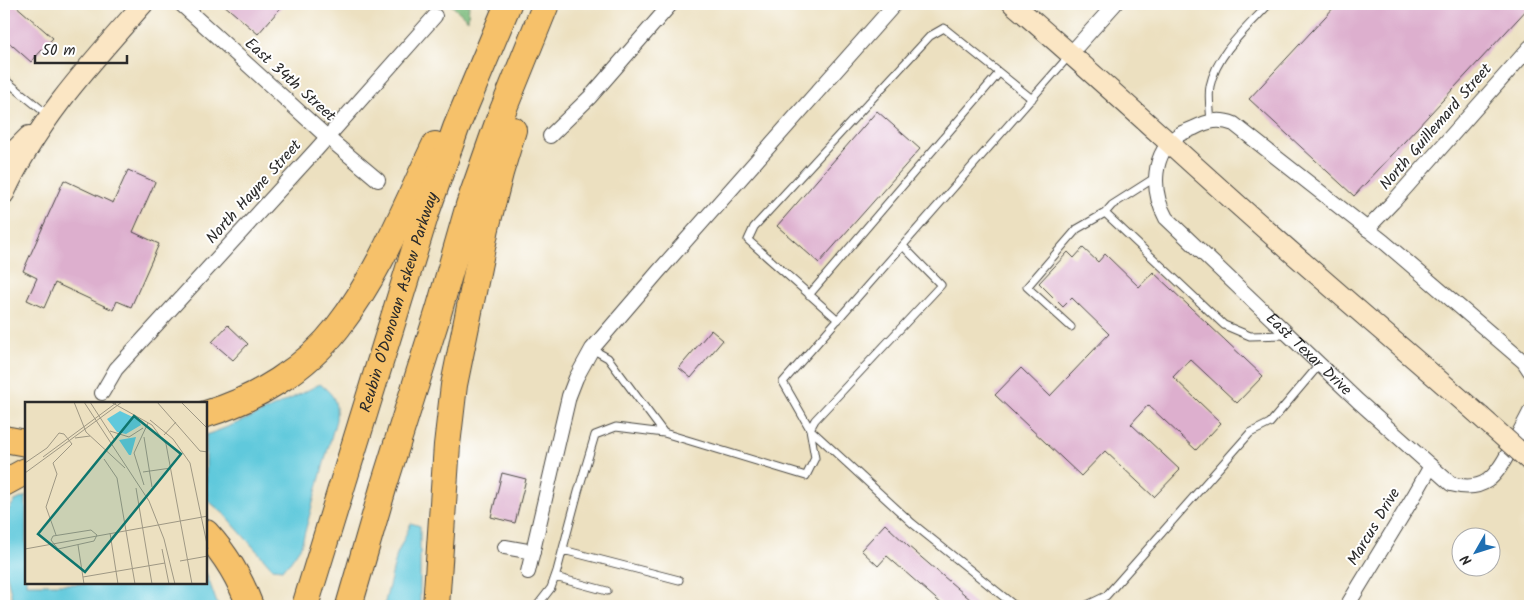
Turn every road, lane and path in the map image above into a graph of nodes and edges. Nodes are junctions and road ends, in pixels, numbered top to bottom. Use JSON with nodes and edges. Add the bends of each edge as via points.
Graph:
{"nodes":[{"id":1,"x":143,"y":4,"type":"edge"},
{"id":2,"x":181,"y":4,"type":"edge"},
{"id":3,"x":508,"y":4,"type":"edge"},
{"id":4,"x":546,"y":4,"type":"edge"},
{"id":5,"x":560,"y":4,"type":"edge"},
{"id":6,"x":671,"y":4,"type":"edge"},
{"id":7,"x":895,"y":4,"type":"edge"},
{"id":8,"x":1012,"y":4,"type":"edge"},
{"id":9,"x":1115,"y":4,"type":"edge"},
{"id":10,"x":1269,"y":4,"type":"edge"},
{"id":11,"x":435,"y":16,"type":"dead end"},
{"id":12,"x":1530,"y":47,"type":"edge"},
{"id":13,"x":1071,"y":53,"type":"junction"},
{"id":14,"x":1000,"y":73,"type":"junction"},
{"id":15,"x":4,"y":79,"type":"edge"},
{"id":16,"x":472,"y":92,"type":"junction"},
{"id":17,"x":1032,"y":99,"type":"junction"},
{"id":18,"x":49,"y":116,"type":"junction"},
{"id":19,"x":1211,"y":121,"type":"junction"},
{"id":20,"x":550,"y":136,"type":"dead end"},
{"id":21,"x":327,"y":137,"type":"junction"},
{"id":22,"x":1169,"y":143,"type":"junction"},
{"id":23,"x":4,"y":157,"type":"edge"},
{"id":24,"x":1156,"y":177,"type":"junction"},
{"id":25,"x":378,"y":180,"type":"dead end"},
{"id":26,"x":4,"y":194,"type":"edge"},
{"id":27,"x":1104,"y":213,"type":"junction"},
{"id":28,"x":1367,"y":229,"type":"junction"},
{"id":29,"x":903,"y":246,"type":"junction"},
{"id":30,"x":809,"y":295,"type":"junction"},
{"id":31,"x":838,"y":320,"type":"junction"},
{"id":32,"x":1071,"y":327,"type":"dead end"},
{"id":33,"x":1290,"y":335,"type":"junction"},
{"id":34,"x":592,"y":349,"type":"junction"},
{"id":35,"x":1320,"y":364,"type":"junction"},
{"id":36,"x":1530,"y":371,"type":"edge"},
{"id":37,"x":102,"y":393,"type":"dead end"},
{"id":38,"x":1530,"y":412,"type":"edge"},
{"id":39,"x":208,"y":413,"type":"edge"},
{"id":40,"x":810,"y":429,"type":"junction"},
{"id":41,"x":664,"y":433,"type":"junction"},
{"id":42,"x":4,"y":439,"type":"edge"},
{"id":43,"x":25,"y":444,"type":"edge"},
{"id":44,"x":25,"y":444,"type":"edge"},
{"id":45,"x":4,"y":448,"type":"edge"},
{"id":46,"x":1530,"y":461,"type":"edge"},
{"id":47,"x":25,"y":464,"type":"edge"},
{"id":48,"x":4,"y":466,"type":"edge"},
{"id":49,"x":1431,"y":466,"type":"junction"},
{"id":50,"x":25,"y":472,"type":"edge"},
{"id":51,"x":4,"y":483,"type":"edge"},
{"id":52,"x":208,"y":535,"type":"edge"},
{"id":53,"x":505,"y":547,"type":"dead end"},
{"id":54,"x":562,"y":550,"type":"junction"},
{"id":55,"x":533,"y":552,"type":"junction"},
{"id":56,"x":528,"y":572,"type":"dead end"},
{"id":57,"x":555,"y":577,"type":"junction"},
{"id":58,"x":679,"y":580,"type":"dead end"},
{"id":59,"x":607,"y":591,"type":"dead end"},
{"id":60,"x":250,"y":606,"type":"edge"},
{"id":61,"x":305,"y":606,"type":"edge"},
{"id":62,"x":349,"y":606,"type":"edge"},
{"id":63,"x":436,"y":606,"type":"edge"},
{"id":64,"x":537,"y":606,"type":"edge"},
{"id":65,"x":1015,"y":606,"type":"edge"},
{"id":66,"x":1085,"y":606,"type":"edge"},
{"id":67,"x":1347,"y":606,"type":"edge"}],
"edges":[{"from":1,"to":18,"type":"main road","via":[[72,84]]},
{"from":2,"to":21,"type":"street","name":"East 34th Street"},
{"from":3,"to":16,"type":"highway","name":"Reubin O'Donovan Askew Parkway"},
{"from":4,"to":62,"type":"highway","via":[[469,205]]},
{"from":5,"to":63,"type":"highway","via":[[514,129],[486,228],[454,385]]},
{"from":6,"to":20,"type":"street","via":[[590,97]]},
{"from":7,"to":34,"type":"street"},
{"from":8,"to":13,"type":"main road"},
{"from":9,"to":13,"type":"street"},
{"from":10,"to":19,"type":"lane","via":[[1233,42],[1215,70],[1209,94]]},
{"from":11,"to":21,"type":"street","name":"North Hayne Street"},
{"from":12,"to":28,"type":"street","name":"North Guillemard Street"},
{"from":13,"to":17,"type":"lane"},
{"from":13,"to":22,"type":"main road"},
{"from":14,"to":17,"type":"lane"},
{"from":14,"to":30,"type":"lane"},
{"from":14,"to":30,"type":"lane","via":[[944,28],[930,36],[754,227],[748,240]]},
{"from":15,"to":18,"type":"lane"},
{"from":16,"to":39,"type":"highway","via":[[446,122],[370,279],[337,329],[286,376],[234,406]]},
{"from":16,"to":61,"type":"highway","name":"Reubin O'Donovan Askew Parkway","via":[[426,213]]},
{"from":17,"to":29,"type":"lane"},
{"from":18,"to":23,"type":"main road"},
{"from":18,"to":26,"type":"main road"},
{"from":19,"to":22,"type":"street","via":[[1179,134]]},
{"from":19,"to":28,"type":"street","via":[[1226,120],[1234,124]]},
{"from":21,"to":25,"type":"street","name":"East 34th Street"},
{"from":21,"to":37,"type":"street","name":"North Hayne Street","via":[[116,369]]},
{"from":22,"to":24,"type":"street","name":"East Texar Drive","via":[[1160,158]]},
{"from":22,"to":46,"type":"main road","bridge":true},
{"from":24,"to":27,"type":"lane"},
{"from":24,"to":33,"type":"street","name":"East Texar Drive","via":[[1159,200],[1166,218]]},
{"from":27,"to":32,"type":"lane","via":[[1077,229],[1027,287]]},
{"from":27,"to":33,"type":"lane","via":[[1224,325],[1250,336]]},
{"from":28,"to":36,"type":"street","via":[[1472,316]]},
{"from":29,"to":31,"type":"lane"},
{"from":29,"to":40,"type":"lane","via":[[941,284]]},
{"from":30,"to":31,"type":"lane"},
{"from":31,"to":40,"type":"lane","via":[[783,382]]},
{"from":33,"to":35,"type":"street","name":"East Texar Drive"},
{"from":34,"to":41,"type":"lane","via":[[608,358]]},
{"from":34,"to":55,"type":"street","via":[[569,396]]},
{"from":35,"to":49,"type":"street","name":"East Texar Drive"},
{"from":35,"to":66,"type":"lane","via":[[1270,423],[1250,432],[1106,596]]},
{"from":38,"to":49,"type":"street","name":"East Texar Drive","via":[[1503,464],[1486,482],[1468,486],[1451,484]]},
{"from":40,"to":41,"type":"lane","via":[[815,458],[806,476]]},
{"from":40,"to":65,"type":"lane","via":[[912,523]]},
{"from":41,"to":54,"type":"lane","via":[[616,427],[595,435]]},
{"from":42,"to":43,"type":"highway"},
{"from":44,"to":45,"type":"highway"},
{"from":47,"to":48,"type":"highway"},
{"from":49,"to":67,"type":"street","name":"Marcus Drive"},
{"from":50,"to":51,"type":"highway"},
{"from":52,"to":60,"type":"highway","via":[[221,548],[241,582]]},
{"from":53,"to":55,"type":"street"},
{"from":54,"to":57,"type":"lane"},
{"from":54,"to":58,"type":"lane"},
{"from":55,"to":56,"type":"street"},
{"from":57,"to":59,"type":"lane"},
{"from":57,"to":64,"type":"lane"}]}
